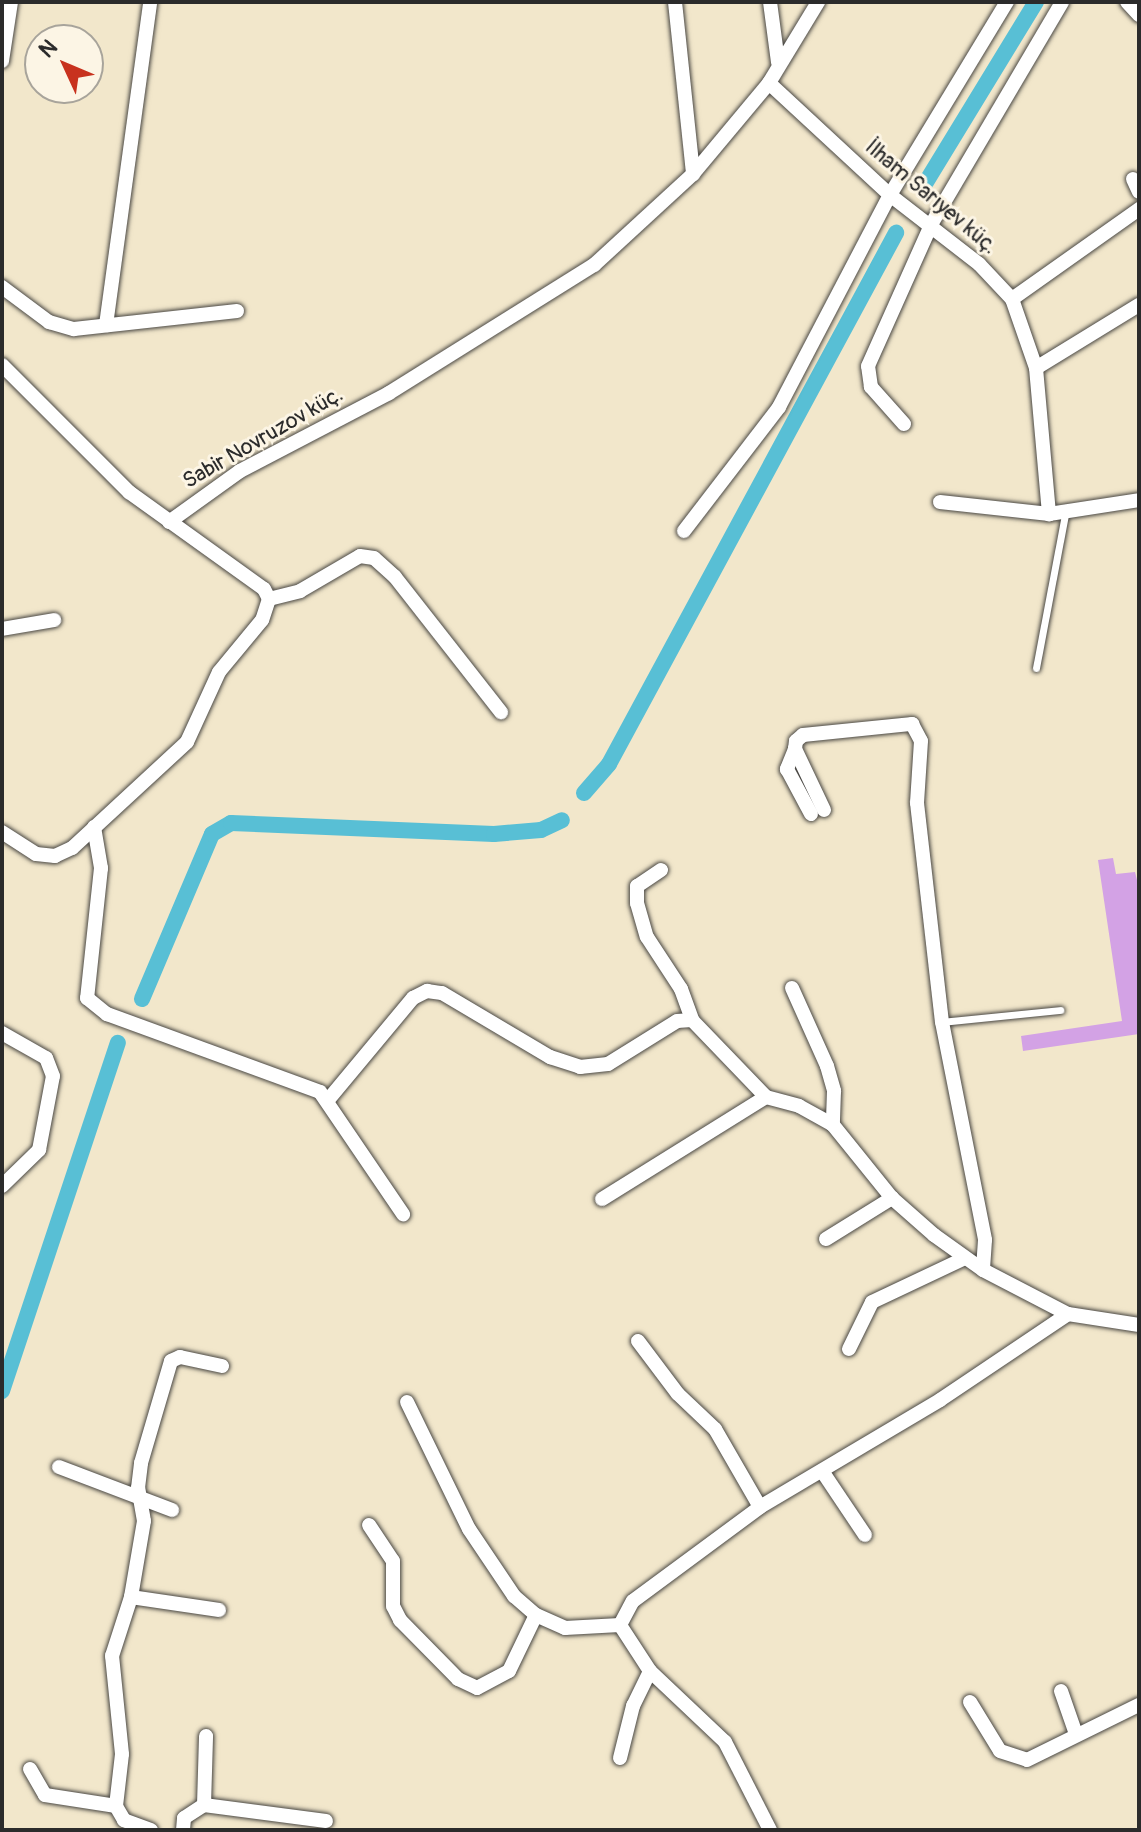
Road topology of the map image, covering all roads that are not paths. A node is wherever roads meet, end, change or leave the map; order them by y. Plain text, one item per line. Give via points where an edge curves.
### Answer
1 (11, 2) edge
2 (150, 2) edge
3 (675, 2) edge
4 (770, 2) edge
5 (818, 2) edge
6 (1007, 2) edge
7 (1062, 2) edge
8 (1127, 2) edge
9 (1139, 15) edge
10 (2, 61) edge
11 (778, 62) junction
12 (769, 83) junction
13 (693, 174) junction
14 (890, 195) junction
15 (1139, 209) edge
16 (932, 223) junction
17 (2, 287) edge
18 (1012, 299) junction
19 (1139, 305) edge
20 (237, 311) dead end
21 (106, 325) junction
22 (2, 365) edge
23 (1036, 368) junction
24 (904, 424) dead end
25 (1139, 500) edge
26 (940, 502) dead end
27 (1057, 514) junction
28 (169, 522) junction
29 (684, 531) dead end
30 (269, 599) junction
31 (54, 620) dead end
32 (2, 629) edge
33 (1036, 668) dead end
34 (501, 712) dead end
35 (817, 812) dead end
36 (94, 827) junction
37 (2, 832) edge
38 (661, 870) dead end
39 (792, 988) dead end
40 (1060, 1010) dead end
41 (692, 1020) junction
42 (942, 1022) junction
43 (2, 1033) edge
44 (766, 1097) junction
45 (328, 1100) junction
46 (833, 1125) junction
47 (2, 1186) edge
48 (892, 1198) junction
49 (602, 1199) dead end
50 (403, 1214) dead end
51 (826, 1239) dead end
52 (965, 1258) junction
53 (983, 1270) junction
54 (1068, 1314) junction
55 (1139, 1325) edge
56 (638, 1341) dead end
57 (849, 1349) dead end
58 (222, 1366) dead end
59 (407, 1402) dead end
60 (59, 1467) dead end
61 (822, 1471) junction
62 (139, 1497) junction
63 (760, 1507) junction
64 (172, 1510) dead end
65 (369, 1525) dead end
66 (865, 1535) dead end
67 (131, 1597) junction
68 (219, 1610) dead end
69 (536, 1615) junction
70 (620, 1625) junction
71 (650, 1671) junction
72 (1061, 1691) dead end
73 (970, 1702) dead end
74 (1139, 1705) edge
75 (1076, 1734) junction
76 (206, 1736) dead end
77 (620, 1758) dead end
78 (30, 1769) dead end
79 (204, 1805) junction
80 (116, 1806) junction
81 (326, 1821) dead end
82 (151, 1830) edge
83 (183, 1830) edge
84 (770, 1830) edge

1 - 10 street
2 - 21 street
3 - 13 street
4 - 11 street
5 - 11 street, Sabir Novruzov küç.
6 - 14 street
7 - 16 street
8 - 9 street
11 - 12 street, Sabir Novruzov küç.
12 - 13 street, Sabir Novruzov küç.
12 - 14 street, İlham Sarıyev küç.
13 - 28 street, Sabir Novruzov küç. via 594,265 389,393 240,471
14 - 16 street, İlham Sarıyev küç.
14 - 29 street via 779,407
15 - 18 street
16 - 18 street, İlham Sarıyev küç.
16 - 24 street via 868,366 871,387
17 - 21 street via 49,322 74,329
18 - 23 street, İlham Sarıyev küç.
19 - 23 street
20 - 21 street
22 - 28 street via 129,492
23 - 27 street, İlham Sarıyev küç.
25 - 27 street
26 - 27 street
27 - 33 lane
28 - 30 street via 264,589
30 - 34 street via 300,591 360,556 374,558 395,577
30 - 36 street via 262,620 219,672 187,742
31 - 32 street
35 - 42 street via 795,749 803,735 912,724 918,731 917,803
36 - 37 street via 55,856 36,854
36 - 45 street via 101,868 87,998 107,1014 303,1083
38 - 41 street via 637,886 637,903 647,937 681,989
39 - 46 street via 827,1066 834,1091
40 - 42 lane
41 - 44 street
41 - 45 street via 677,1021 608,1064 580,1067 550,1057 442,993 427,991 413,998
42 - 53 street via 985,1240
43 - 47 street via 46,1058 53,1076 39,1150
44 - 46 street via 799,1106
44 - 49 street
45 - 50 street
46 - 48 street
48 - 51 street
48 - 52 street
52 - 53 street
52 - 57 street via 872,1302
53 - 54 street
54 - 55 street
54 - 61 street
56 - 63 street via 678,1394 715,1429
58 - 62 street via 180,1357 171,1361 141,1463
59 - 69 street via 469,1529 514,1596
60 - 62 street
61 - 63 street
61 - 66 street
62 - 64 street
62 - 67 street via 144,1521
63 - 70 street via 633,1601
65 - 69 street via 393,1561 393,1606 400,1620 458,1679 477,1688 509,1671
67 - 68 street
67 - 80 street via 112,1656 122,1754
69 - 70 street via 565,1628
70 - 71 street
71 - 77 street via 633,1706
71 - 84 street via 725,1742
72 - 75 street
73 - 75 street via 1000,1751 1011,1758 1027,1760
74 - 75 street
76 - 79 street
78 - 80 street via 45,1795
79 - 81 street
79 - 83 street via 184,1818
80 - 82 street via 124,1820

